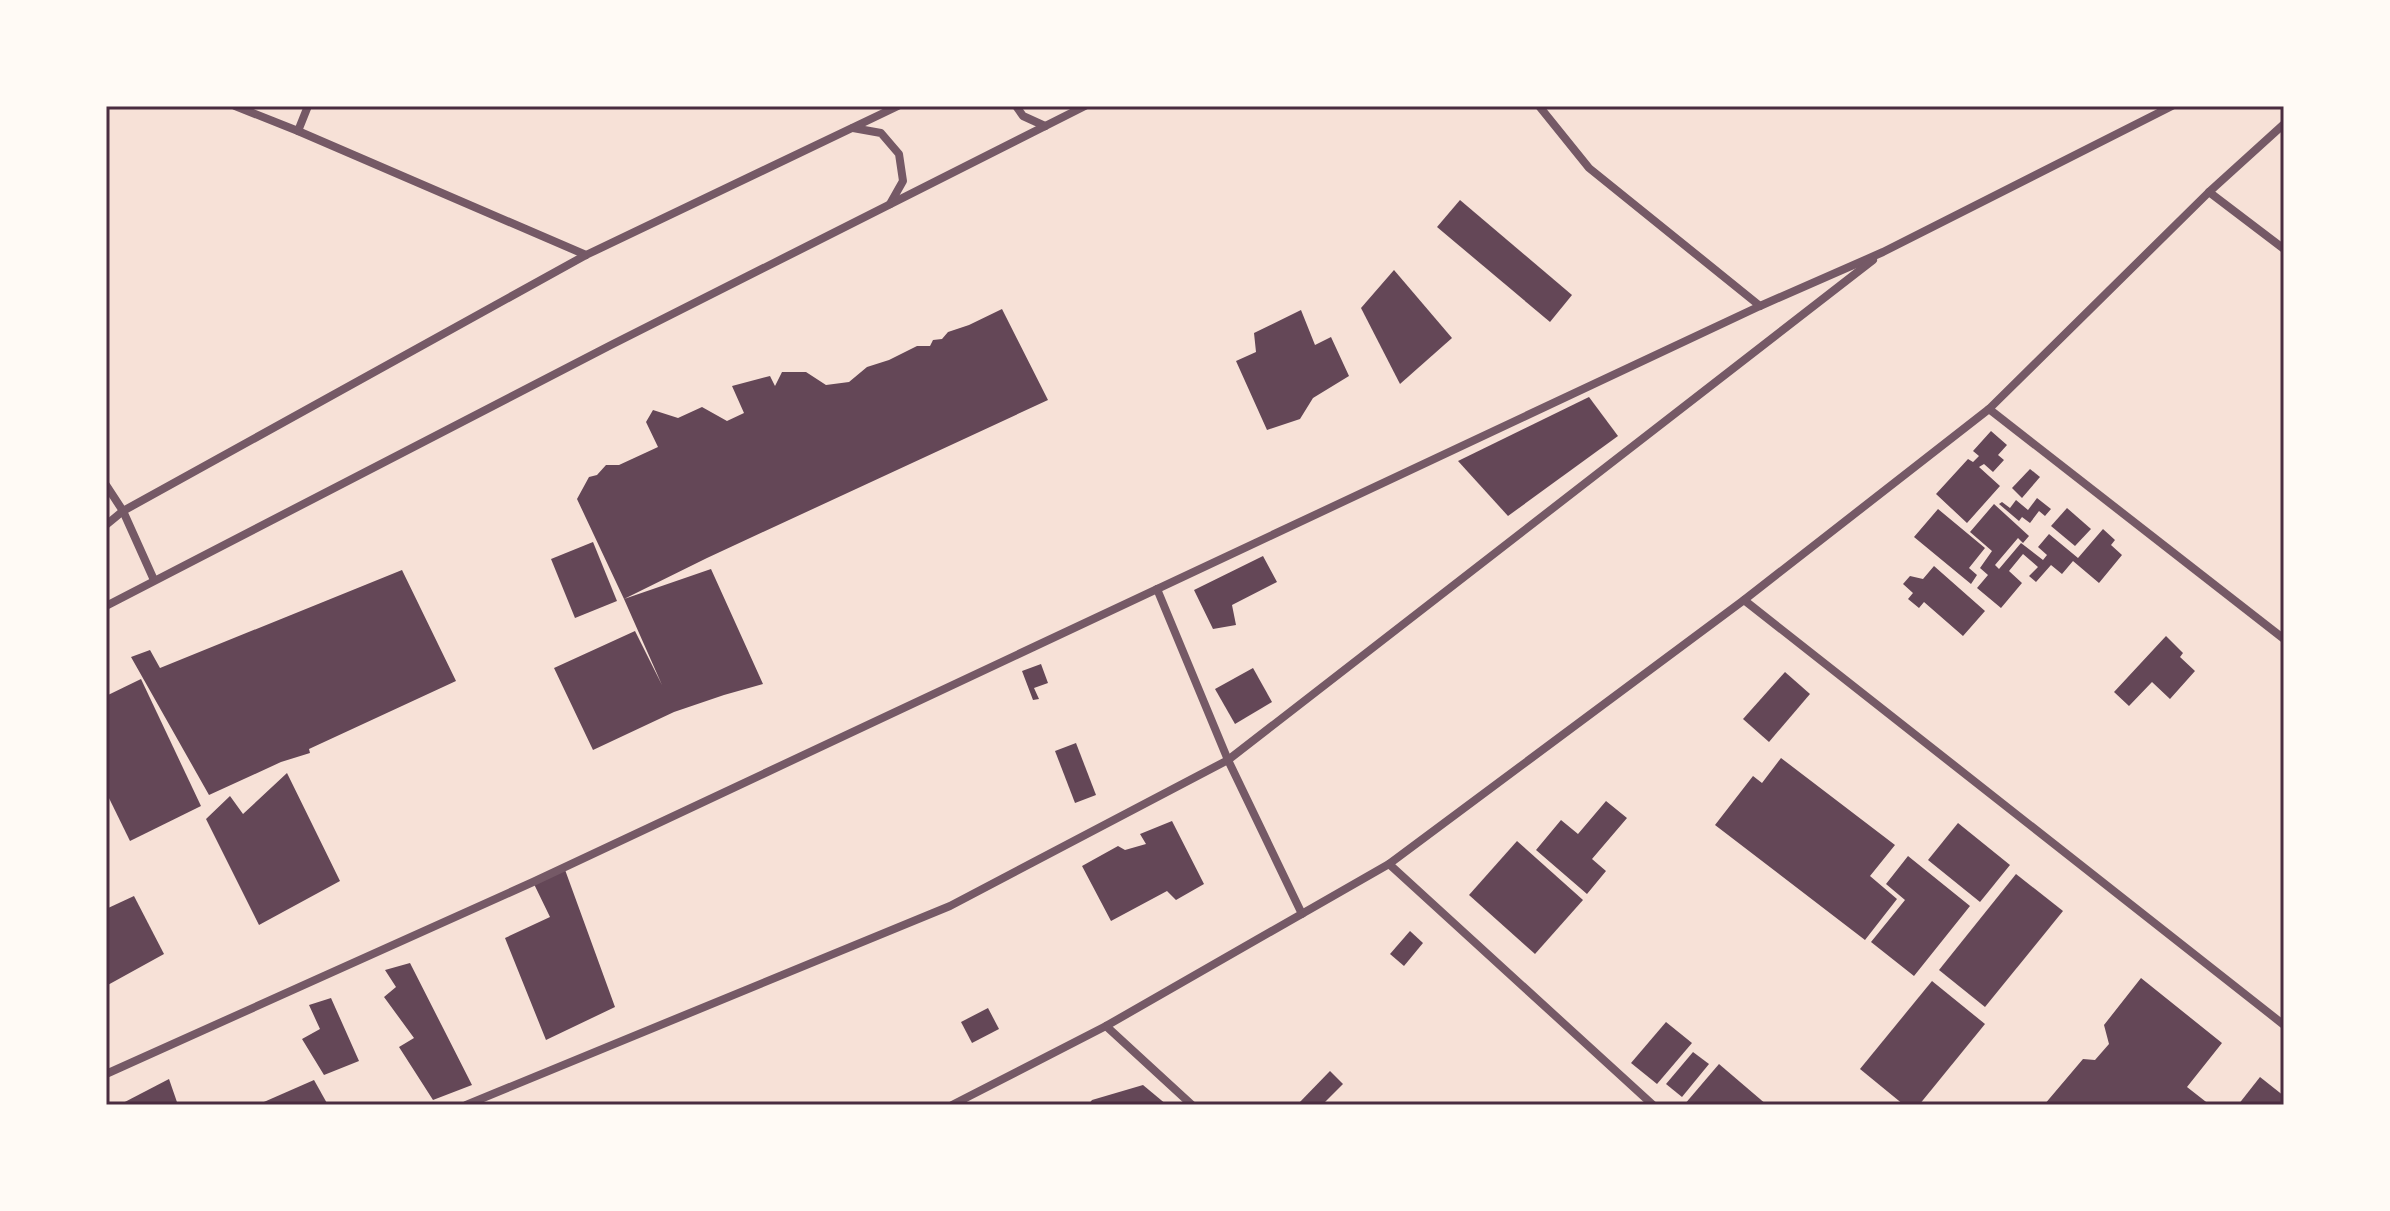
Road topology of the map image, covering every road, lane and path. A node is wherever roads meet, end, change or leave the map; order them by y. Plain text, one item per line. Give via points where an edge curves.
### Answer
1 (235, 106) edge
2 (308, 106) edge
3 (898, 106) edge
4 (1016, 106) edge
5 (1085, 106) edge
6 (1539, 106) edge
7 (2172, 106) edge
8 (2284, 124) edge
9 (1045, 126) junction
10 (853, 128) junction
11 (298, 131) junction
12 (2209, 192) junction
13 (890, 205) junction
14 (2284, 249) edge
15 (1883, 252) junction
16 (586, 255) junction
17 (1760, 306) junction
18 (1989, 409) junction
19 (106, 485) edge
20 (123, 511) junction
21 (106, 525) edge
22 (154, 580) junction
23 (1157, 589) junction
24 (1744, 600) junction
25 (106, 606) edge
26 (2284, 639) edge
27 (1228, 760) junction
28 (1389, 864) junction
29 (1302, 914) junction
30 (2284, 1025) edge
31 (1106, 1026) junction
32 (106, 1074) edge
33 (466, 1105) edge
34 (952, 1105) edge
35 (1192, 1105) edge
36 (1653, 1105) edge

1 - 11 street
2 - 11 street
3 - 10 street
4 - 9 street via 1023,116
5 - 9 street
6 - 17 street via 1589,168
7 - 15 street
8 - 12 street
9 - 13 street
10 - 13 street via 881,133 899,154 903,181
10 - 16 street
11 - 16 street
12 - 14 street
12 - 18 street
13 - 22 street
15 - 17 street
15 - 27 street
16 - 20 street
17 - 23 street
18 - 24 street
18 - 26 street
19 - 20 street
20 - 21 street
20 - 22 street
22 - 25 street
23 - 27 street
23 - 32 street via 533,882
24 - 28 street
24 - 30 street
27 - 29 street
27 - 33 street via 950,906
28 - 29 street
28 - 36 street
29 - 31 street
31 - 34 street
31 - 35 street

